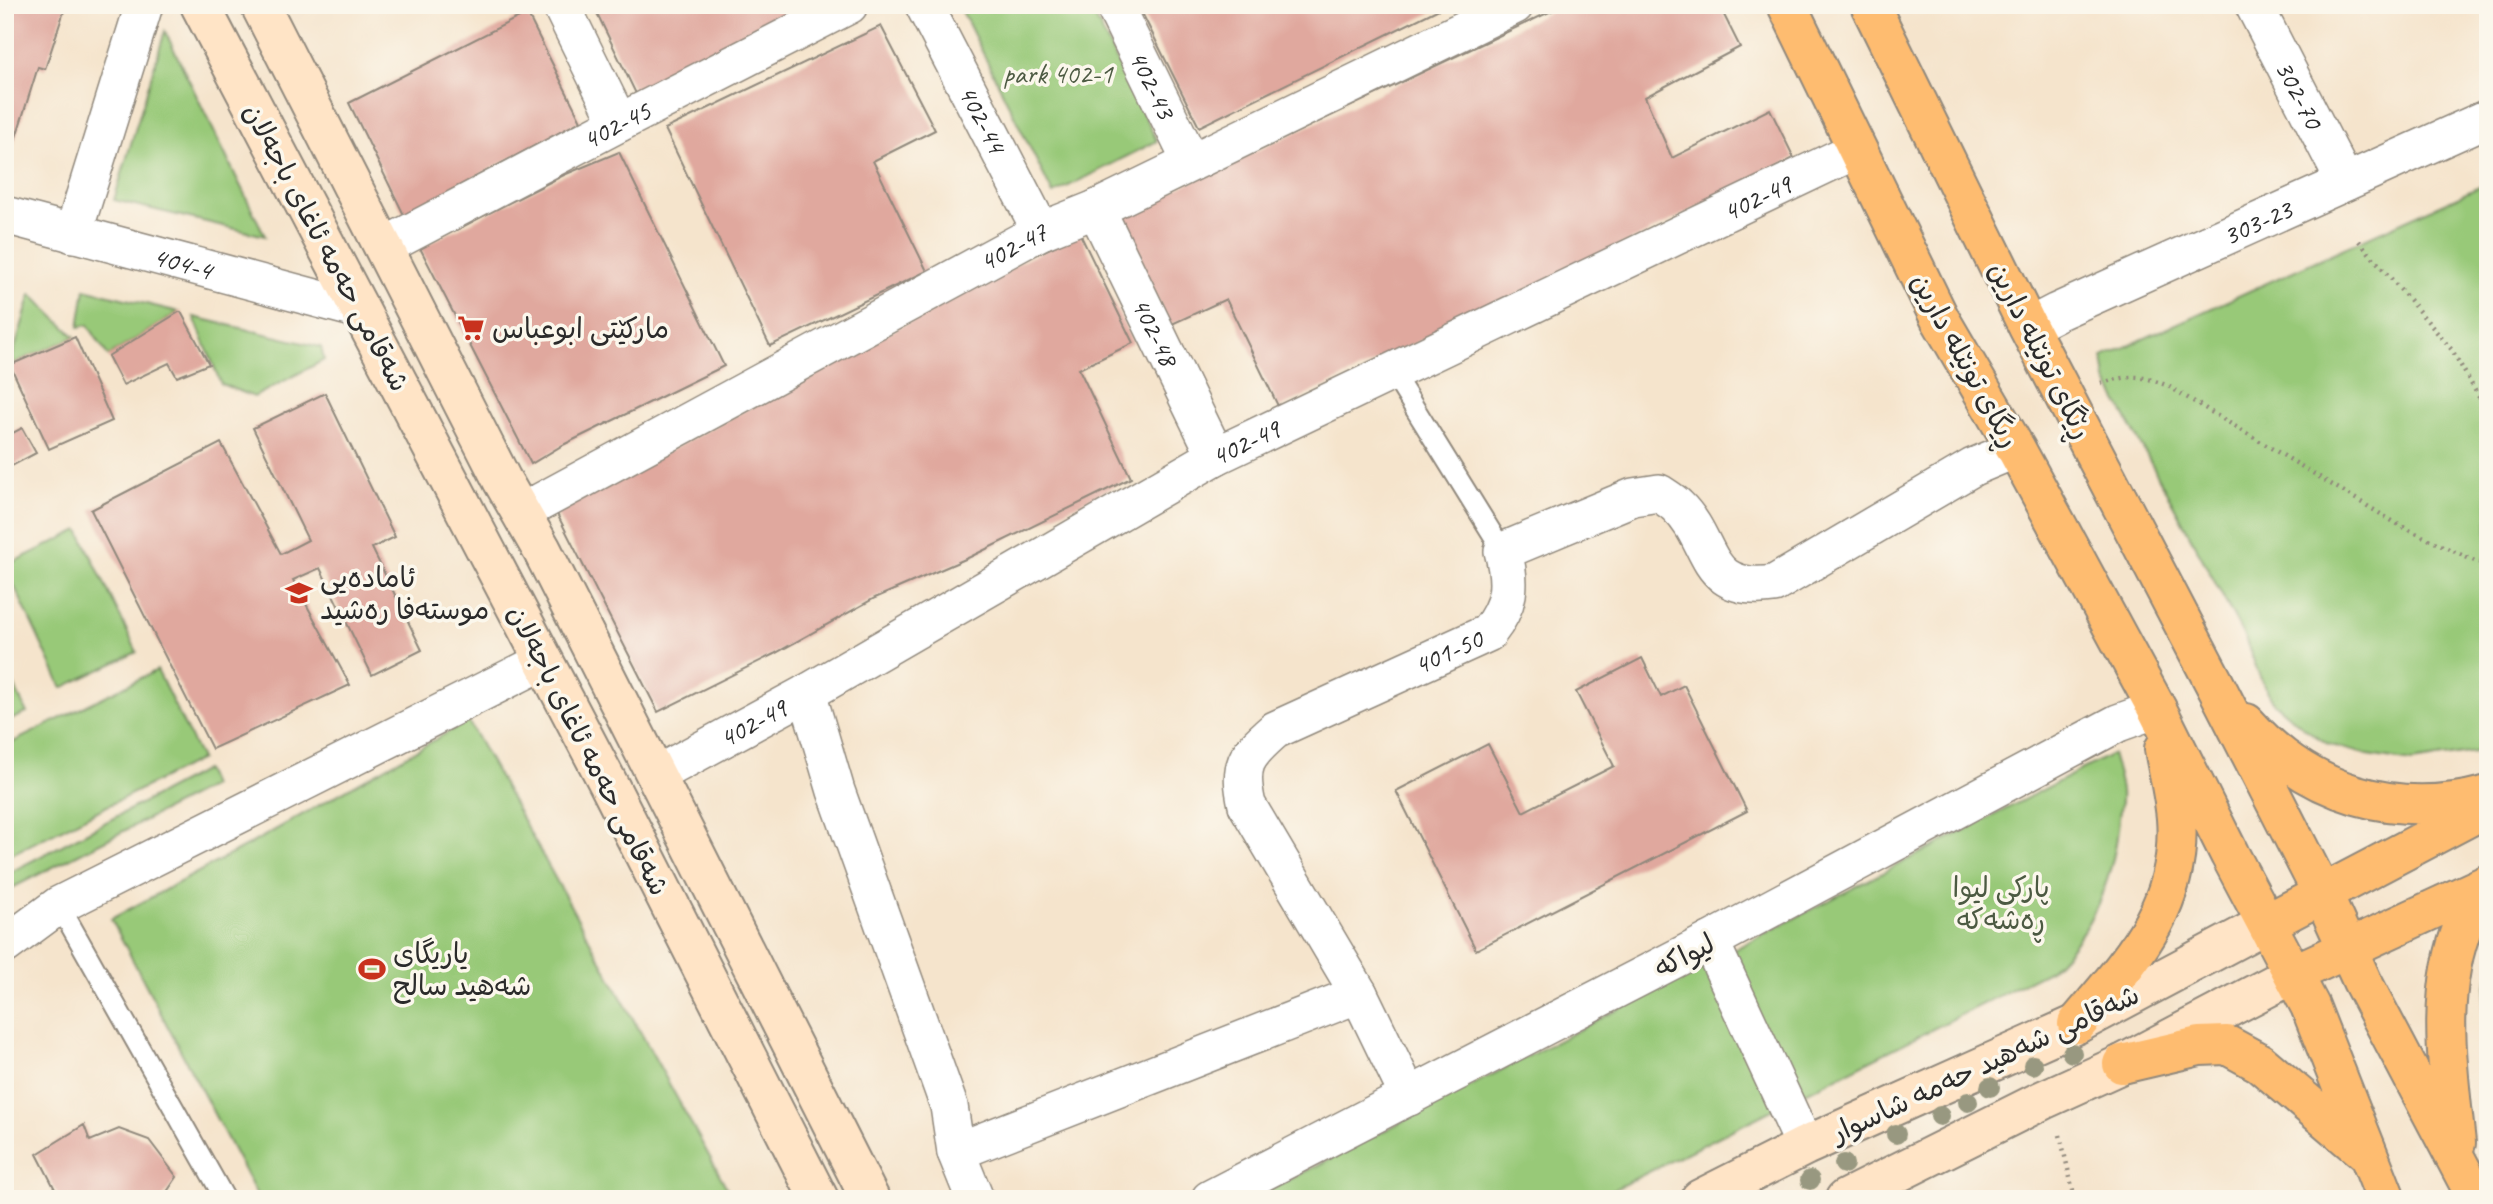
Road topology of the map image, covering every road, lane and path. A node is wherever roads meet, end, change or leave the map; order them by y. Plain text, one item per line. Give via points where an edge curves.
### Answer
1 (144, 5) edge
2 (200, 5) edge
3 (260, 5) edge
4 (561, 5) edge
5 (849, 5) edge
6 (924, 5) edge
7 (1114, 5) edge
8 (1515, 5) edge
9 (1787, 5) edge
10 (1870, 5) edge
11 (2254, 5) edge
12 (2488, 118) edge
13 (619, 123) junction
14 (1856, 150) junction
15 (1191, 162) junction
16 (2345, 182) junction
17 (1096, 209) junction
18 (5, 215) edge
19 (1041, 231) junction
20 (73, 233) junction
21 (2359, 241) dead end
22 (385, 246) junction
23 (359, 310) junction
24 (2028, 327) junction
25 (1391, 370) junction
26 (2095, 384) dead end
27 (2488, 413) edge
28 (2016, 449) junction
29 (1216, 456) junction
30 (522, 512) junction
31 (1503, 551) junction
32 (2488, 565) edge
33 (544, 661) junction
34 (2219, 692) junction
35 (807, 693) junction
36 (2157, 709) junction
37 (656, 775) junction
38 (2488, 795) edge
39 (2488, 807) edge
40 (2485, 886) edge
41 (2323, 895) junction
42 (59, 905) junction
43 (2267, 923) junction
44 (737, 934) junction
45 (1710, 941) junction
46 (5, 945) edge
47 (2348, 950) junction
48 (696, 958) junction
49 (2293, 974) junction
50 (1359, 994) junction
51 (2077, 1024) junction
52 (2122, 1064) junction
53 (1409, 1097) junction
54 (2043, 1100) junction
55 (1805, 1146) junction
56 (956, 1152) junction
57 (2372, 1158) junction
58 (2458, 1163) junction
59 (225, 1199) edge
60 (819, 1199) edge
61 (870, 1199) edge
62 (975, 1199) edge
63 (1210, 1199) edge
64 (1700, 1199) edge
65 (1846, 1199) edge
66 (2075, 1199) edge
67 (2386, 1199) edge
68 (2477, 1199) edge

1 - 20 street
2 - 23 main road, شەقامی حەمە ئاغای باجەلان
3 - 22 main road, شەقامی حەمە ئاغای باجەلان
4 - 13 street
5 - 13 street, 402-45
6 - 19 street, 402-44
7 - 15 street, 402-43
8 - 15 street, 402-47
9 - 14 main road, ڕیگای تونێلە دارین
10 - 24 main road, ڕێگای تونێلە دارین
11 - 16 street, 302-70
12 - 16 street, 303-23
13 - 22 street, 402-45
14 - 25 street, 402-49
14 - 28 main road, ڕیگای تونێلە دارین via 1940,319
15 - 17 street, 402-47
16 - 24 street, 303-23
17 - 19 street, 402-47
17 - 29 street, 402-48
18 - 20 street, 404-4
19 - 30 street, 402-47
20 - 23 street, 404-4
21 - 27 path via 2452,350
22 - 30 main road, شەقامی حەمە ئاغای باجەلان via 502,481
23 - 33 main road, شەقامی حەمە ئاغای باجەلان
24 - 34 main road, ڕێگای تونێلە دارین
25 - 29 street, 402-49
25 - 31 lane
26 - 32 path via 2129,375 2168,386 2399,525
28 - 31 street via 1973,467 1774,584 1753,587 1735,583 1716,569 1677,505 1659,493 1633,497
28 - 36 main road, ڕیگای تونێلە دارین
29 - 35 street, 402-49
30 - 37 main road, شەقامی حەمە ئاغای باجەلان
31 - 50 street, 401-50 via 1508,588 1505,604 1488,633 1275,730 1251,751 1241,781 1247,805
33 - 42 street
33 - 48 main road, شەقامی حەمە ئاغای باجەلان
34 - 38 main road via 2279,756 2323,783 2394,803 2431,805
34 - 41 main road
35 - 37 street, 402-49
35 - 56 street via 836,791 949,1106
36 - 43 main road, ڕیگای تونێلە دارین
36 - 45 street, لیواکە via 2118,723
36 - 51 main road via 2176,818 2175,859 2163,906 2149,933
37 - 44 main road, شەقامی حەمە ئاغای باجەلان
39 - 41 main road
40 - 47 main road
40 - 58 main road via 2465,921 2446,1002 2446,1058
41 - 43 main road
41 - 47 main road
42 - 46 street
42 - 59 lane
43 - 49 main road, ڕیگای تونێلە دارین
43 - 51 main road, شەقامی شەهید حەمە شاسوار
44 - 48 main road
44 - 61 main road, شەقامی حەمە ئاغای باجەلان
45 - 53 street, لیواکە
45 - 55 street
47 - 49 main road
47 - 58 main road
48 - 60 main road, شەقامی حەمە ئاغای باجەلان
49 - 52 main road, شەقامی شەهید حەمە شاسوار
49 - 57 main road, ڕیگای تونێلە دارین
50 - 53 street, 401-50
50 - 56 street
51 - 55 main road, شەقامی شەهید حەمە شاسوار
52 - 54 main road, شەقامی شەهید حەمە شاسوار
52 - 57 main road via 2199,1046 2227,1045 2260,1063
53 - 63 street, لیواکە
54 - 65 main road, شەقامی شەهید حەمە شاسوار
54 - 66 path via 2058,1127
55 - 64 main road, شەقامی شەهید حەمە شاسوار
56 - 62 street
57 - 67 main road, ڕیگای تونێلە دارین
58 - 68 main road

